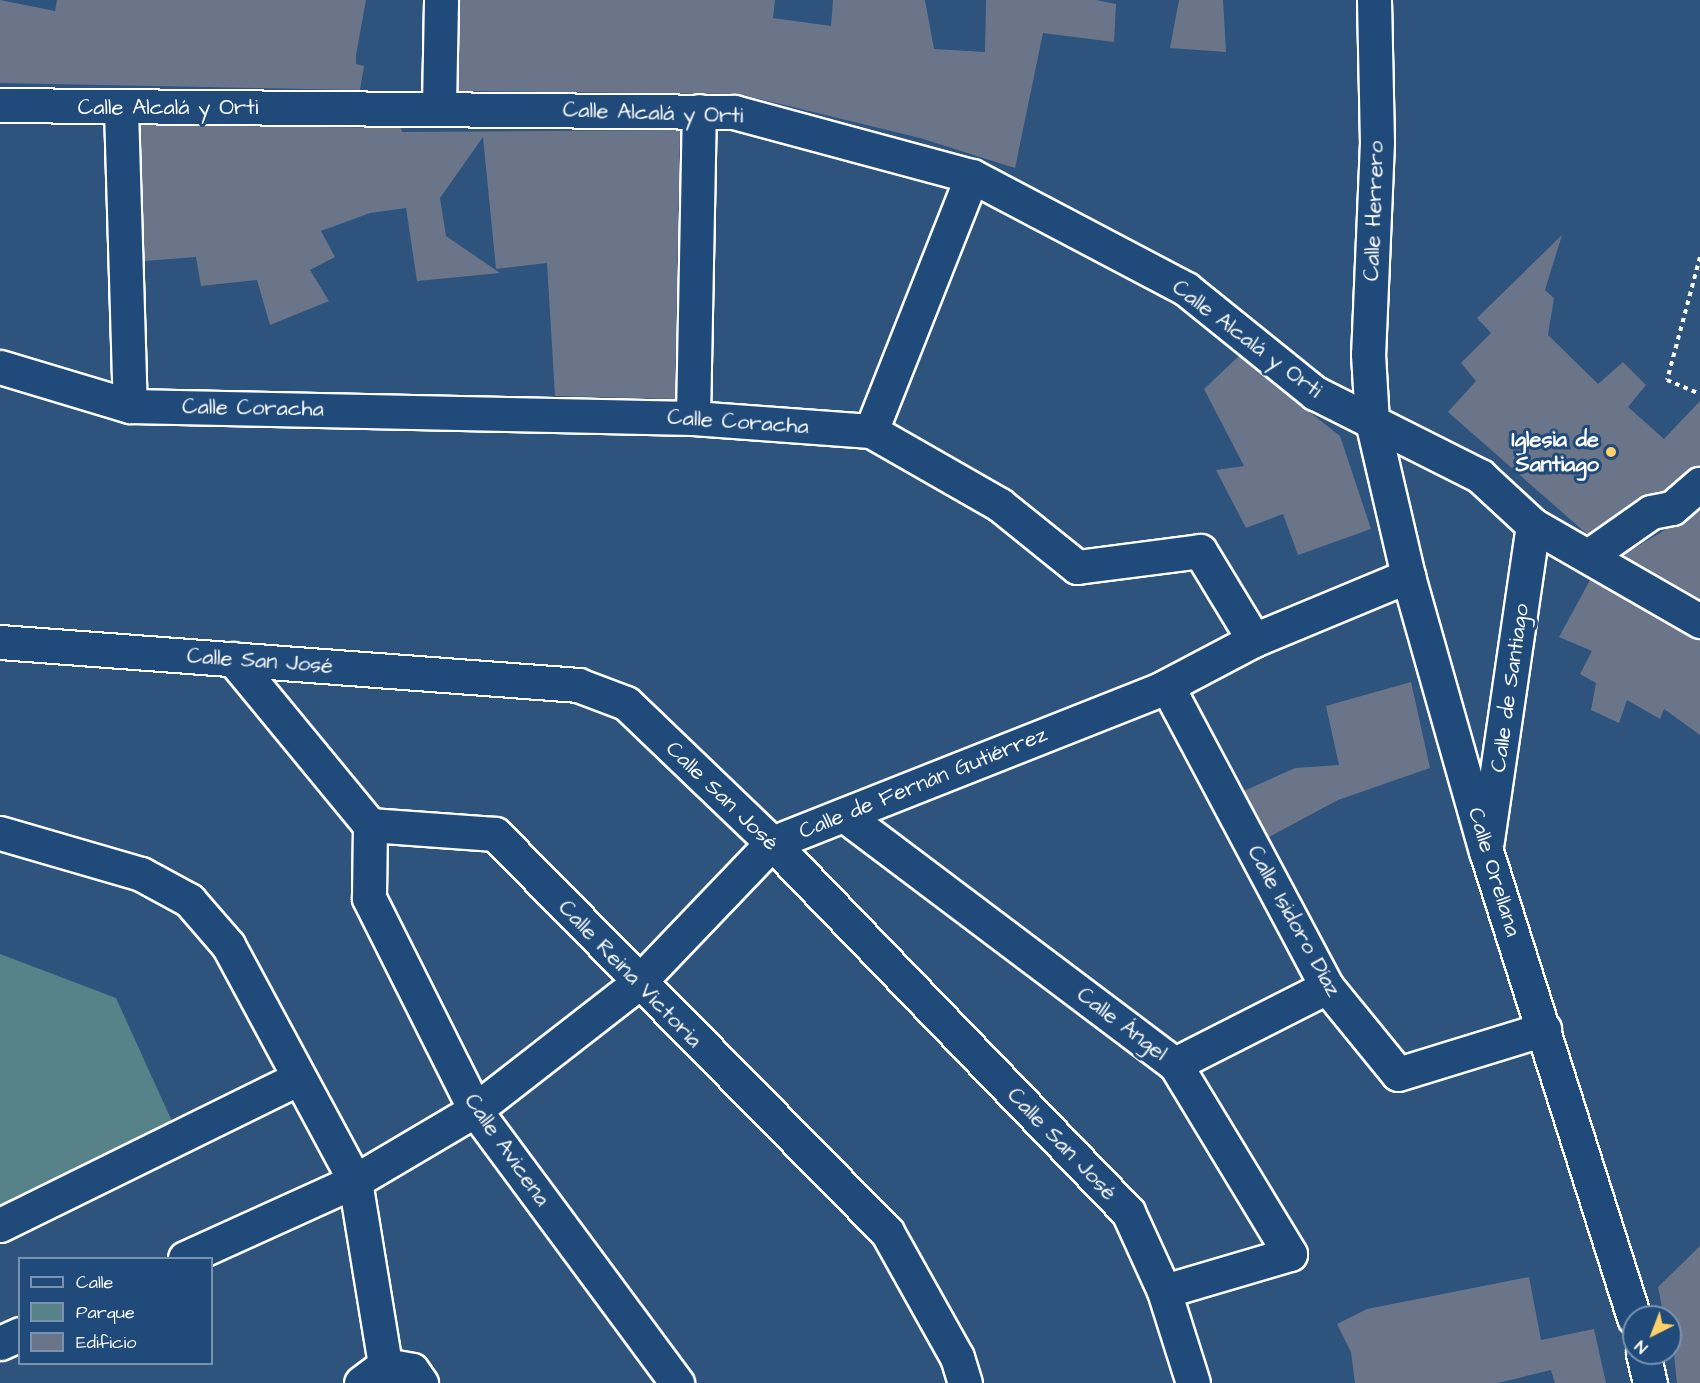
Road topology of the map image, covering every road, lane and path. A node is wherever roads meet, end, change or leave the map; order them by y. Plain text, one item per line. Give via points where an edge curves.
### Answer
1 (441, 0) edge
2 (1374, 0) edge
3 (0, 105) edge
4 (439, 106) junction
5 (122, 109) junction
6 (699, 111) junction
7 (972, 176) junction
8 (1700, 257) edge
9 (0, 367) edge
10 (1700, 393) edge
11 (130, 406) junction
12 (693, 418) junction
13 (1372, 421) junction
14 (871, 431) junction
15 (1700, 484) edge
16 (1533, 525) junction
17 (1591, 554) junction
18 (1408, 576) junction
19 (1700, 621) edge
20 (1254, 640) junction
21 (0, 642) edge
22 (232, 659) junction
23 (1167, 686) junction
24 (844, 814) junction
25 (370, 825) junction
26 (0, 833) edge
27 (772, 843) junction
28 (1486, 851) junction
29 (638, 983) junction
30 (1327, 987) junction
31 (1544, 1029) junction
32 (1175, 1064) junction
33 (297, 1079) junction
34 (475, 1110) junction
35 (355, 1181) junction
36 (0, 1225) edge
37 (187, 1257) edge
38 (1164, 1291) junction
39 (1630, 1305) edge
40 (18, 1335) edge
41 (0, 1343) edge
42 (1645, 1365) edge
43 (373, 1374) edge
44 (421, 1383) edge
45 (677, 1383) edge
46 (965, 1383) edge
47 (1193, 1383) edge
48 (1650, 1383) edge

1 - 4 street
2 - 13 street, Calle Herrero via 1377,142 1368,354
3 - 5 street, Calle Alcalá y Orti
4 - 5 street, Calle Alcalá y Orti
4 - 6 street, Calle Alcalá y Orti
5 - 11 street
6 - 7 street, Calle Alcalá y Orti via 734,112
6 - 12 street
7 - 13 street, Calle Alcalá y Orti via 1186,289 1315,393
7 - 14 street
8 - 10 path via 1667,380
9 - 11 street, Calle Coracha
11 - 12 street, Calle Coracha
12 - 14 street, Calle Coracha
13 - 16 street, Calle Alcalá y Orti via 1480,476
13 - 18 street, Calle Orellana
14 - 20 street, Calle Coracha via 1000,505 1077,567 1200,551
15 - 17 street via 1672,508 1651,512
16 - 17 street, Calle Alcalá y Orti
16 - 28 street, Calle de Santiago
17 - 19 street, Calle Alcalá y Orti
18 - 20 street, Calle de Fernán Gutiérrez
18 - 28 street, Calle Orellana
20 - 23 street, Calle de Fernán Gutiérrez
21 - 22 street, Calle San José
22 - 25 street
22 - 27 street, Calle San José via 578,685 626,703
23 - 24 street, Calle de Fernán Gutiérrez
23 - 30 street, Calle Isidoro Díaz
24 - 27 street, Calle de Fernán Gutiérrez
24 - 32 street, Calle Ángel
25 - 29 street, Calle Reina Victoria via 495,834
25 - 34 street, Calle Avicena via 369,898
26 - 33 street via 141,874 189,900 228,945
27 - 29 street, Calle de Fernán Gutiérrez
27 - 38 street, Calle San José via 1128,1212
28 - 31 street, Calle Orellana
29 - 34 street, Calle de Fernán Gutiérrez
29 - 46 street, Calle Reina Victoria via 887,1232 957,1357
30 - 31 street, Calle Isidoro Díaz via 1398,1074
30 - 32 street
31 - 39 street, Calle Orellana
32 - 38 street, Calle Ángel via 1290,1254
33 - 35 street
33 - 36 street
34 - 35 street, Calle de Fernán Gutiérrez
34 - 45 street, Calle Avicena
35 - 37 street, Calle de Fernán Gutiérrez
35 - 43 street
38 - 47 street, Calle San José
40 - 41 street
42 - 48 street
43 - 44 street via 412,1370

